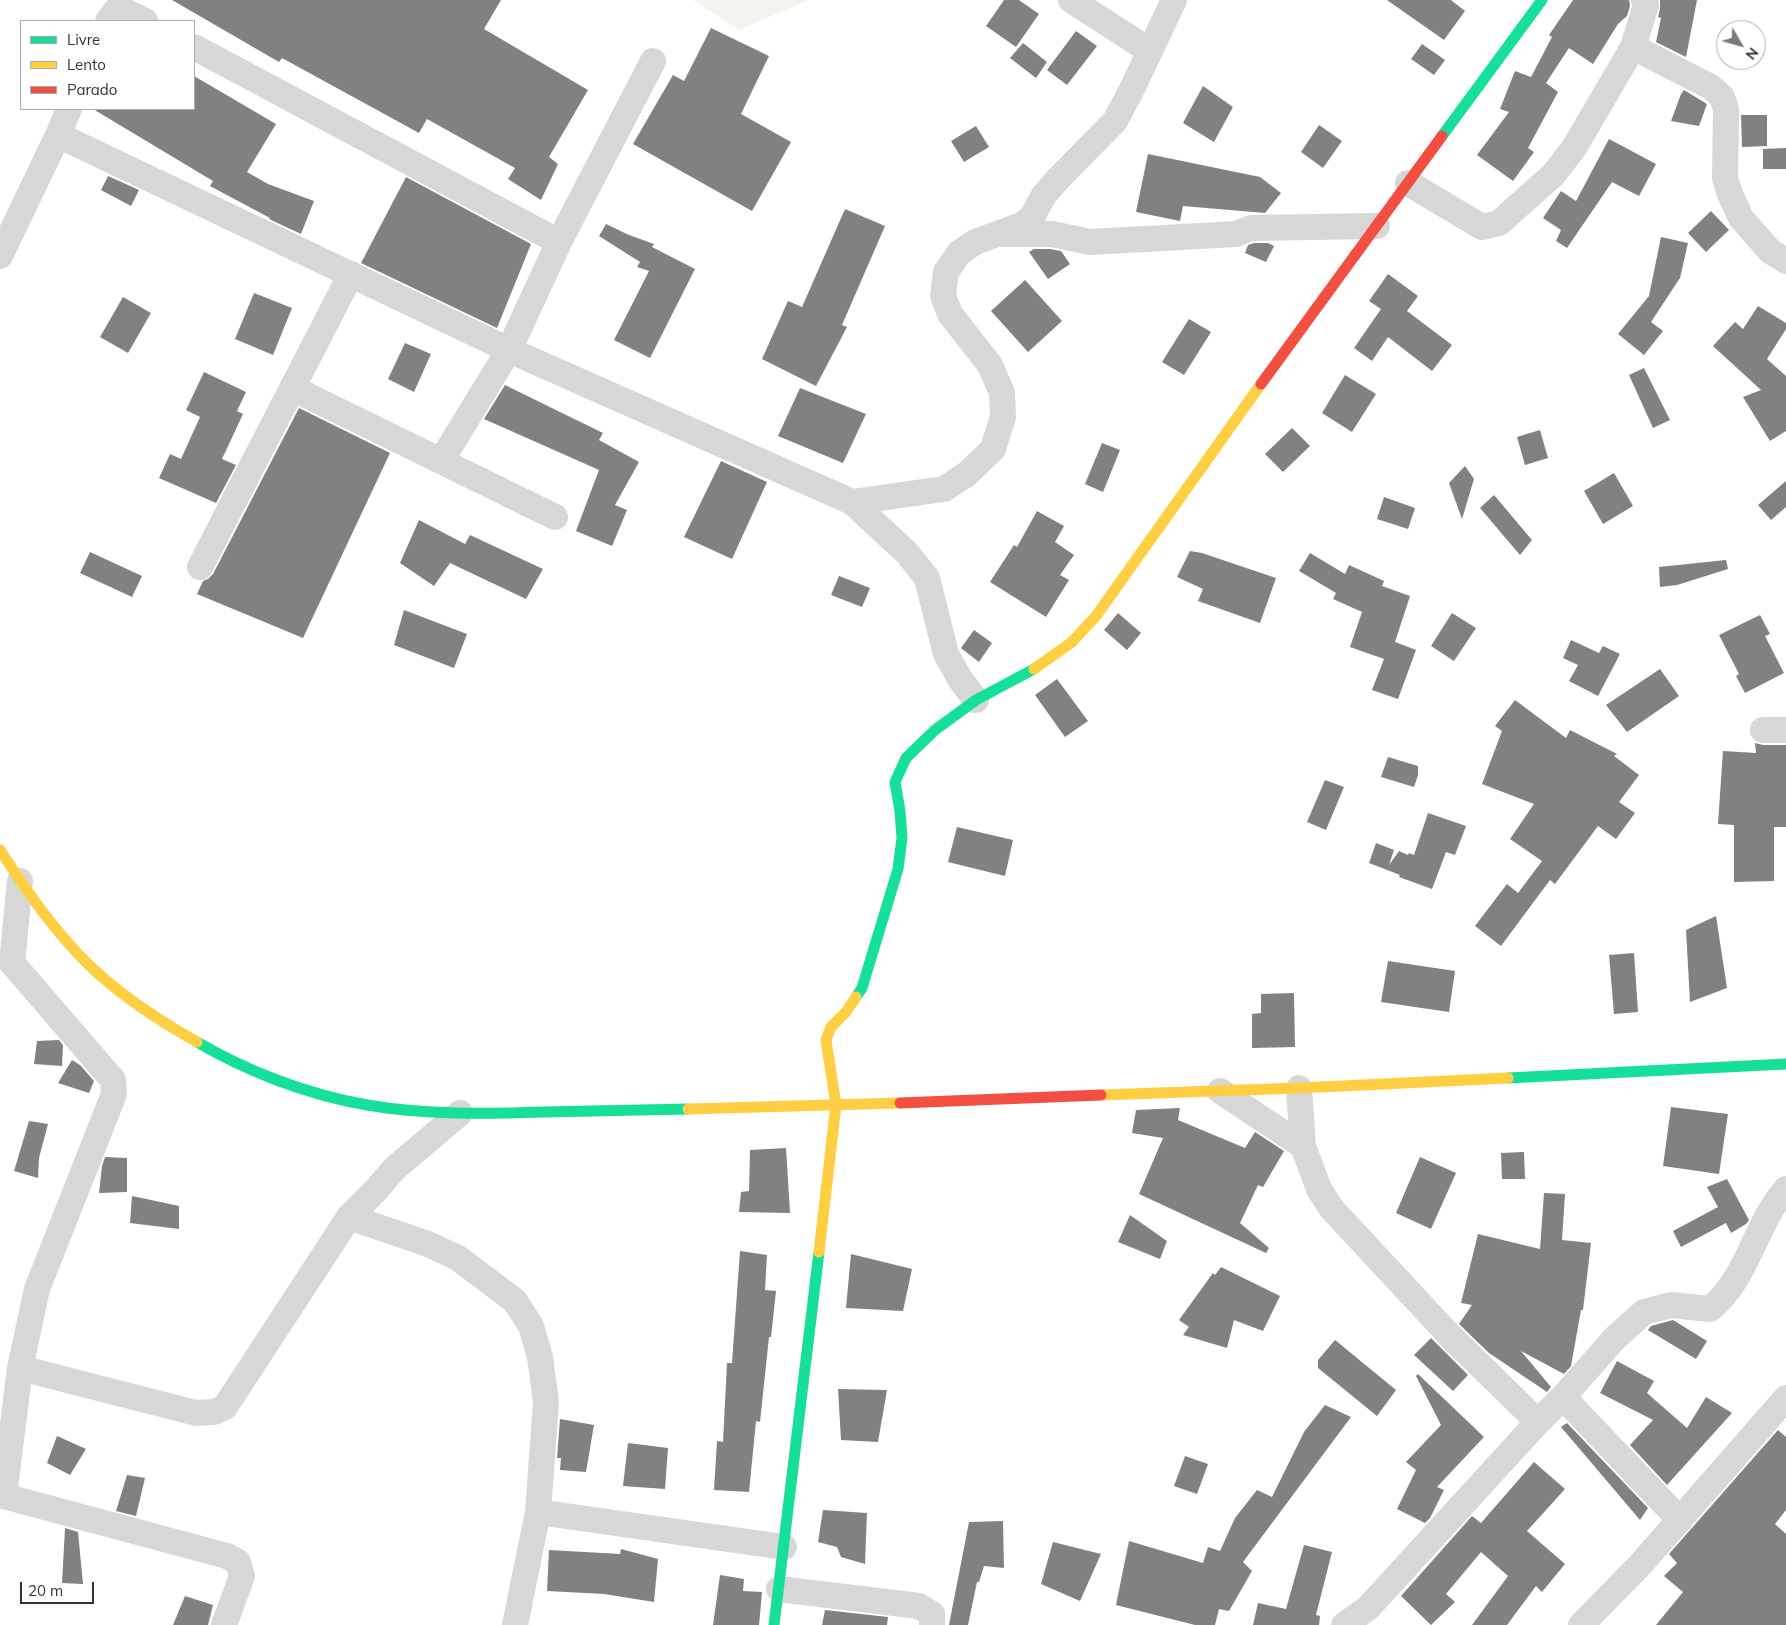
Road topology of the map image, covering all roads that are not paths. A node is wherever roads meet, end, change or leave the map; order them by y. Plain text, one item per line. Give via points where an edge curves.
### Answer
1 (1071, 0) edge
2 (1174, 0) edge
3 (1542, 0) edge
4 (1644, 0) edge
5 (109, 20) edge
6 (144, 20) edge
7 (1633, 47) junction
8 (195, 48) edge
9 (1150, 52) junction
10 (654, 61) dead end
11 (69, 110) edge
12 (58, 135) junction
13 (1408, 183) junction
14 (1377, 226) junction
15 (996, 234) junction
16 (559, 242) junction
17 (0, 256) edge
18 (1786, 262) edge
19 (350, 274) junction
20 (509, 350) junction
21 (292, 388) junction
22 (441, 461) junction
23 (852, 502) junction
24 (555, 517) dead end
25 (200, 566) dead end
26 (976, 700) junction
27 (0, 850) edge
28 (20, 881) junction
29 (6, 965) edge
30 (1786, 1064) edge
31 (1299, 1088) junction
32 (1220, 1091) junction
33 (836, 1106) junction
34 (460, 1113) junction
35 (1303, 1146) junction
36 (1786, 1190) edge
37 (349, 1217) junction
38 (20, 1368) junction
39 (1564, 1397) junction
40 (1786, 1398) edge
41 (1538, 1422) junction
42 (2, 1496) edge
43 (538, 1512) junction
44 (1680, 1520) junction
45 (784, 1547) junction
46 (779, 1589) junction
47 (224, 1625) edge
48 (515, 1625) edge
49 (774, 1625) edge
50 (932, 1625) edge
51 (1344, 1625) edge
52 (1581, 1625) edge

1 - 9 street
2 - 9 street
3 - 13 street
4 - 7 street via 1646,5
5 - 6 street via 118,8
7 - 13 street via 1574,148 1553,176 1499,223 1482,227
7 - 18 street via 1711,87 1722,97 1726,109 1725,178 1730,194 1741,218 1770,251
8 - 16 street
9 - 15 street via 1114,121 1044,195 1032,216 1022,225
10 - 16 street
11 - 12 street
12 - 17 street
12 - 19 street
13 - 14 street
14 - 15 street via 1251,228 1236,234 1090,242 1052,234
14 - 26 street via 1218,442 1096,616 1072,642 1044,664
15 - 23 street via 959,253 946,272 943,296 950,314 990,365 1002,393 1003,417 993,449 967,474 944,489
16 - 20 street
19 - 20 street
19 - 21 street
20 - 22 street
20 - 23 street
21 - 22 street
21 - 25 street
22 - 24 street
23 - 26 street via 907,553 927,578 946,654
26 - 33 street via 935,730 906,758 895,782 902,838 898,870 862,988 831,1027 826,1040
27 - 28 street
28 - 29 street
28 - 34 street via 89,964 130,999 224,1057 330,1097 385,1108
29 - 38 street via 113,1080 114,1094 37,1289
30 - 31 street
31 - 32 street
31 - 35 street
32 - 33 street
32 - 35 street
33 - 34 street
33 - 45 street
34 - 37 street via 394,1169
35 - 41 street via 1319,1189 1331,1208 1450,1336
36 - 39 street via 1774,1203 1721,1300 1710,1309 1671,1305 1644,1312 1616,1338
37 - 38 street via 225,1407 214,1412 196,1413
37 - 43 street via 428,1244 458,1258 516,1301 531,1326 540,1357 546,1402
38 - 42 street
39 - 41 street
39 - 44 street
40 - 44 street
41 - 51 street via 1368,1608
42 - 47 street via 227,1556 238,1562 242,1576
43 - 45 street
43 - 48 street
44 - 52 street
45 - 46 street
46 - 49 street
46 - 50 street via 919,1606 932,1614

